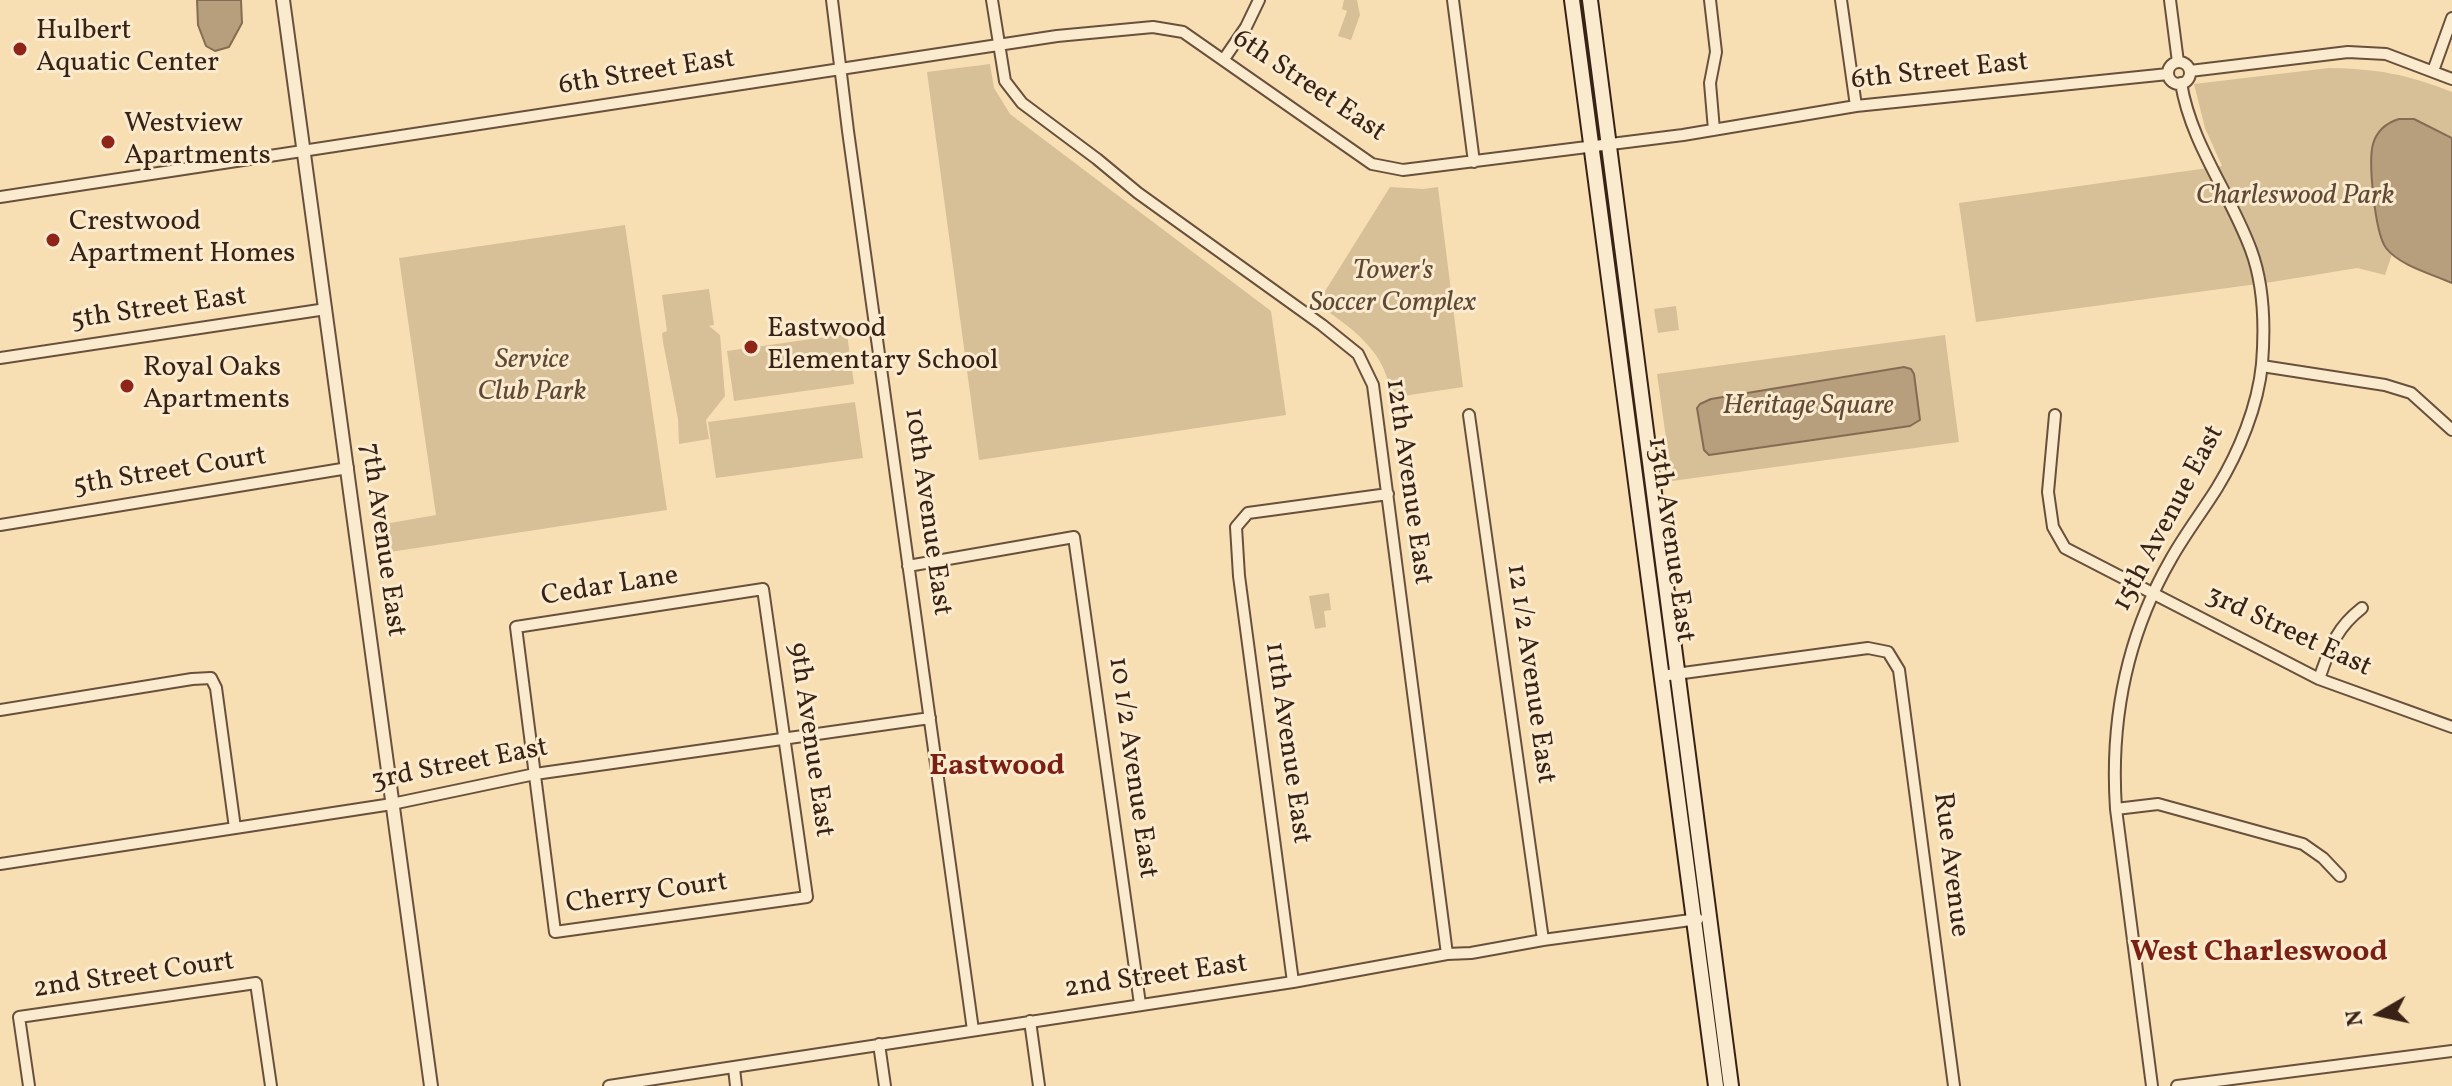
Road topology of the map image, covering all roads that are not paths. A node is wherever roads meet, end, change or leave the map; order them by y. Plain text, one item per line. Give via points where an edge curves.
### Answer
1 (283, 0) edge
2 (832, 0) edge
3 (992, 0) edge
4 (1259, 0) edge
5 (1453, 0) edge
6 (1572, 0) edge
7 (1590, 0) edge
8 (1710, 0) edge
9 (1841, 0) edge
10 (2170, 0) edge
11 (2452, 18) edge
12 (999, 45) junction
13 (1224, 59) junction
14 (2178, 62) junction
15 (841, 69) junction
16 (2190, 71) junction
17 (2433, 71) junction
18 (2168, 74) junction
19 (2452, 79) edge
20 (2181, 83) junction
21 (1856, 106) junction
22 (1714, 130) junction
23 (1609, 144) junction
24 (1592, 147) junction
25 (304, 150) junction
26 (1474, 162) junction
27 (0, 197) edge
28 (326, 309) junction
29 (0, 358) edge
30 (2262, 366) junction
31 (1469, 415) dead end
32 (2055, 415) dead end
33 (2452, 430) edge
34 (348, 468) junction
35 (1388, 494) junction
36 (0, 525) edge
37 (908, 566) junction
38 (763, 589) joint
39 (2152, 594) junction
40 (2362, 608) dead end
41 (1677, 674) junction
42 (1661, 676) junction
43 (2319, 679) junction
44 (0, 710) edge
45 (930, 718) junction
46 (2452, 727) edge
47 (784, 739) junction
48 (535, 774) junction
49 (392, 804) junction
50 (2116, 809) junction
51 (235, 828) junction
52 (0, 864) edge
53 (2340, 876) dead end
54 (807, 897) joint
55 (1701, 919) junction
56 (1543, 940) junction
57 (1447, 954) junction
58 (1293, 982) junction
59 (1140, 1004) junction
60 (1030, 1021) junction
61 (973, 1030) junction
62 (879, 1044) junction
63 (2452, 1051) edge
64 (734, 1068) junction
65 (29, 1086) edge
66 (271, 1086) edge
67 (431, 1086) edge
68 (609, 1086) edge
69 (736, 1086) edge
70 (885, 1086) edge
71 (1039, 1086) edge
72 (1716, 1086) edge
73 (1731, 1086) edge
74 (1954, 1086) edge
75 (2152, 1086) edge
76 (2177, 1086) edge

1 - 25 street, 7th Avenue East
2 - 15 street, 10th Avenue East
3 - 12 street, 12th Avenue East
4 - 13 street
5 - 26 street
6 - 24 main road, 13th Avenue East
7 - 23 main road, 13th Avenue East
8 - 22 street via 1716,52 1710,83
9 - 21 street
10 - 14 street
11 - 17 street
12 - 13 street, 6th Street East via 1153,27 1183,32
12 - 15 street, 6th Street East
12 - 35 street, 12th Avenue East via 1005,81 1022,103 1358,354 1373,385
13 - 26 street, 6th Street East via 1372,164 1403,170
14 - 16 street
14 - 18 street
15 - 25 street, 6th Street East
15 - 37 street, 10th Avenue East
16 - 17 street via 2348,52 2386,54
16 - 20 street
17 - 19 street
18 - 20 street via 2172,82
18 - 21 street, 6th Street East
20 - 30 street, 15th Avenue East via 2193,128 2252,251 2261,294
21 - 22 street, 6th Street East
22 - 23 street, 6th Street East
23 - 24 street, 6th Street East
23 - 41 main road, 13th Avenue East
24 - 26 street, 6th Street East
24 - 42 main road, 13th Avenue East
25 - 27 street, 6th Street East
25 - 28 street, 7th Avenue East
28 - 29 street, 5th Street East
28 - 34 street, 7th Avenue East
30 - 33 street via 2411,393
30 - 39 street, 15th Avenue East via 2233,459
31 - 56 street, 12 1/2 Avenue East
32 - 39 street, 3rd Street East via 2048,492 2053,527 2065,548
34 - 36 street, 5th Street Court
34 - 49 street, 7th Avenue East
35 - 57 street, 12th Avenue East
35 - 58 street, 11th Avenue East via 1248,513 1236,527
37 - 45 street, 10th Avenue East
37 - 59 street, 10 1/2 Avenue East via 1074,537
38 - 47 street, 9th Avenue East
38 - 48 street, Cedar Lane via 516,627
39 - 43 street, 3rd Street East
39 - 50 street, 15th Avenue East via 2119,700 2113,769
40 - 43 street via 2334,637
41 - 42 street
41 - 55 main road, 13th Avenue East
41 - 74 street, Rue Avenue via 1868,648 1888,652 1899,670
42 - 55 main road, 13th Avenue East
43 - 46 street, 3rd Street East
44 - 51 street via 211,678
45 - 47 street, 3rd Street East
45 - 61 street, 10th Avenue East
47 - 48 street, 3rd Street East
47 - 54 street, 9th Avenue East
48 - 49 street, 3rd Street East
48 - 54 street, Cherry Court via 555,932
49 - 51 street, 3rd Street East
49 - 67 street, 7th Avenue East
50 - 53 street via 2158,804 2303,844
50 - 75 street, 15th Avenue East
51 - 52 street, 3rd Street East
55 - 56 street, 2nd Street East
55 - 72 main road, 13th Avenue East
55 - 73 main road, 13th Avenue East
56 - 57 street, 2nd Street East
57 - 58 street, 2nd Street East
58 - 59 street, 2nd Street East
59 - 60 street, 2nd Street East
60 - 61 street, 2nd Street East
60 - 71 street
61 - 62 street, 2nd Street East
62 - 64 street, 2nd Street East
62 - 70 street
63 - 76 street
64 - 68 street, 2nd Street East
64 - 69 street
65 - 66 street, 2nd Street Court via 19,1017 256,983

